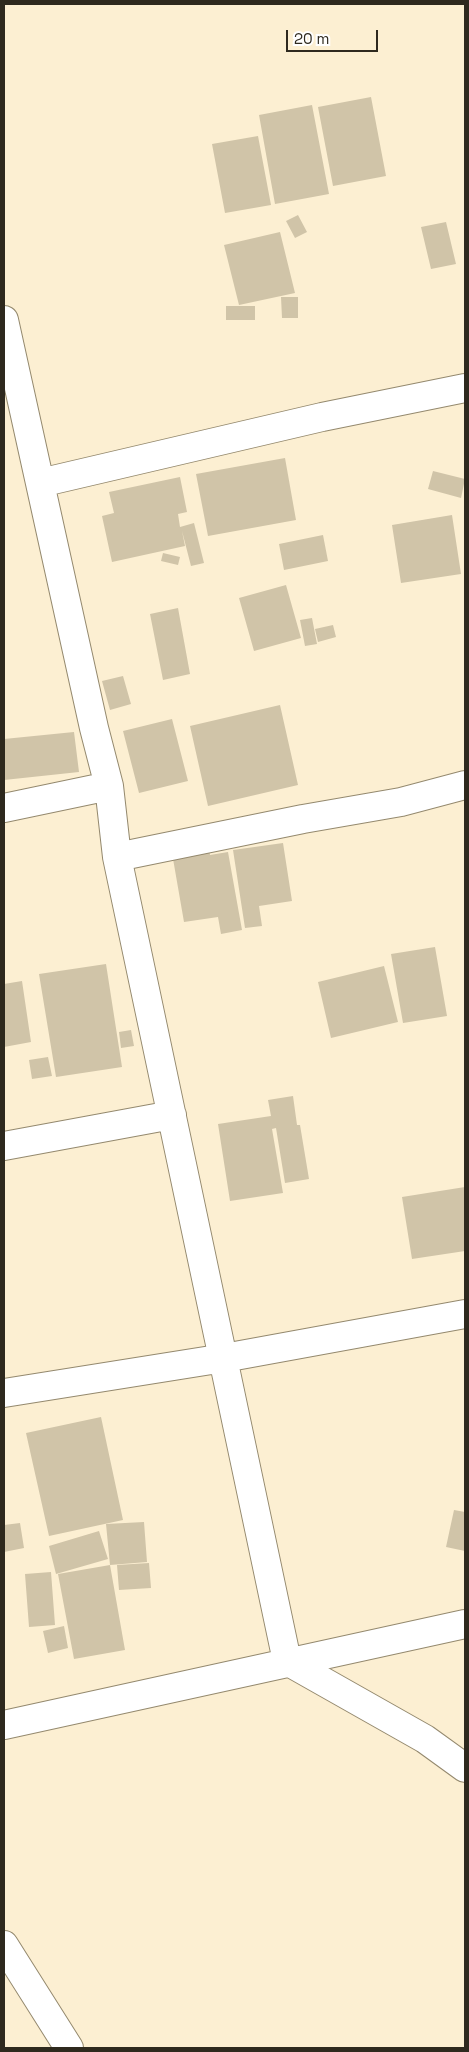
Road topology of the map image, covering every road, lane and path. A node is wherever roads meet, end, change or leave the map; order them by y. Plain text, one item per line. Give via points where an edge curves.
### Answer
1 (4, 320) edge
2 (465, 388) edge
3 (40, 483) junction
4 (465, 785) edge
5 (109, 786) junction
6 (4, 808) edge
7 (117, 857) junction
8 (172, 1115) junction
9 (4, 1146) edge
10 (465, 1314) edge
11 (224, 1358) junction
12 (4, 1393) edge
13 (465, 1624) edge
14 (287, 1662) junction
15 (4, 1725) edge
16 (465, 1768) edge
17 (4, 1946) edge
18 (69, 2048) edge

1 - 3 street
2 - 3 street via 322,417
3 - 5 street
4 - 7 street via 401,802
5 - 6 street
5 - 7 street
7 - 8 street
8 - 9 street
8 - 11 street
10 - 11 street
11 - 12 street
11 - 14 street
13 - 14 street
14 - 15 street
14 - 16 street via 425,1739
17 - 18 street

